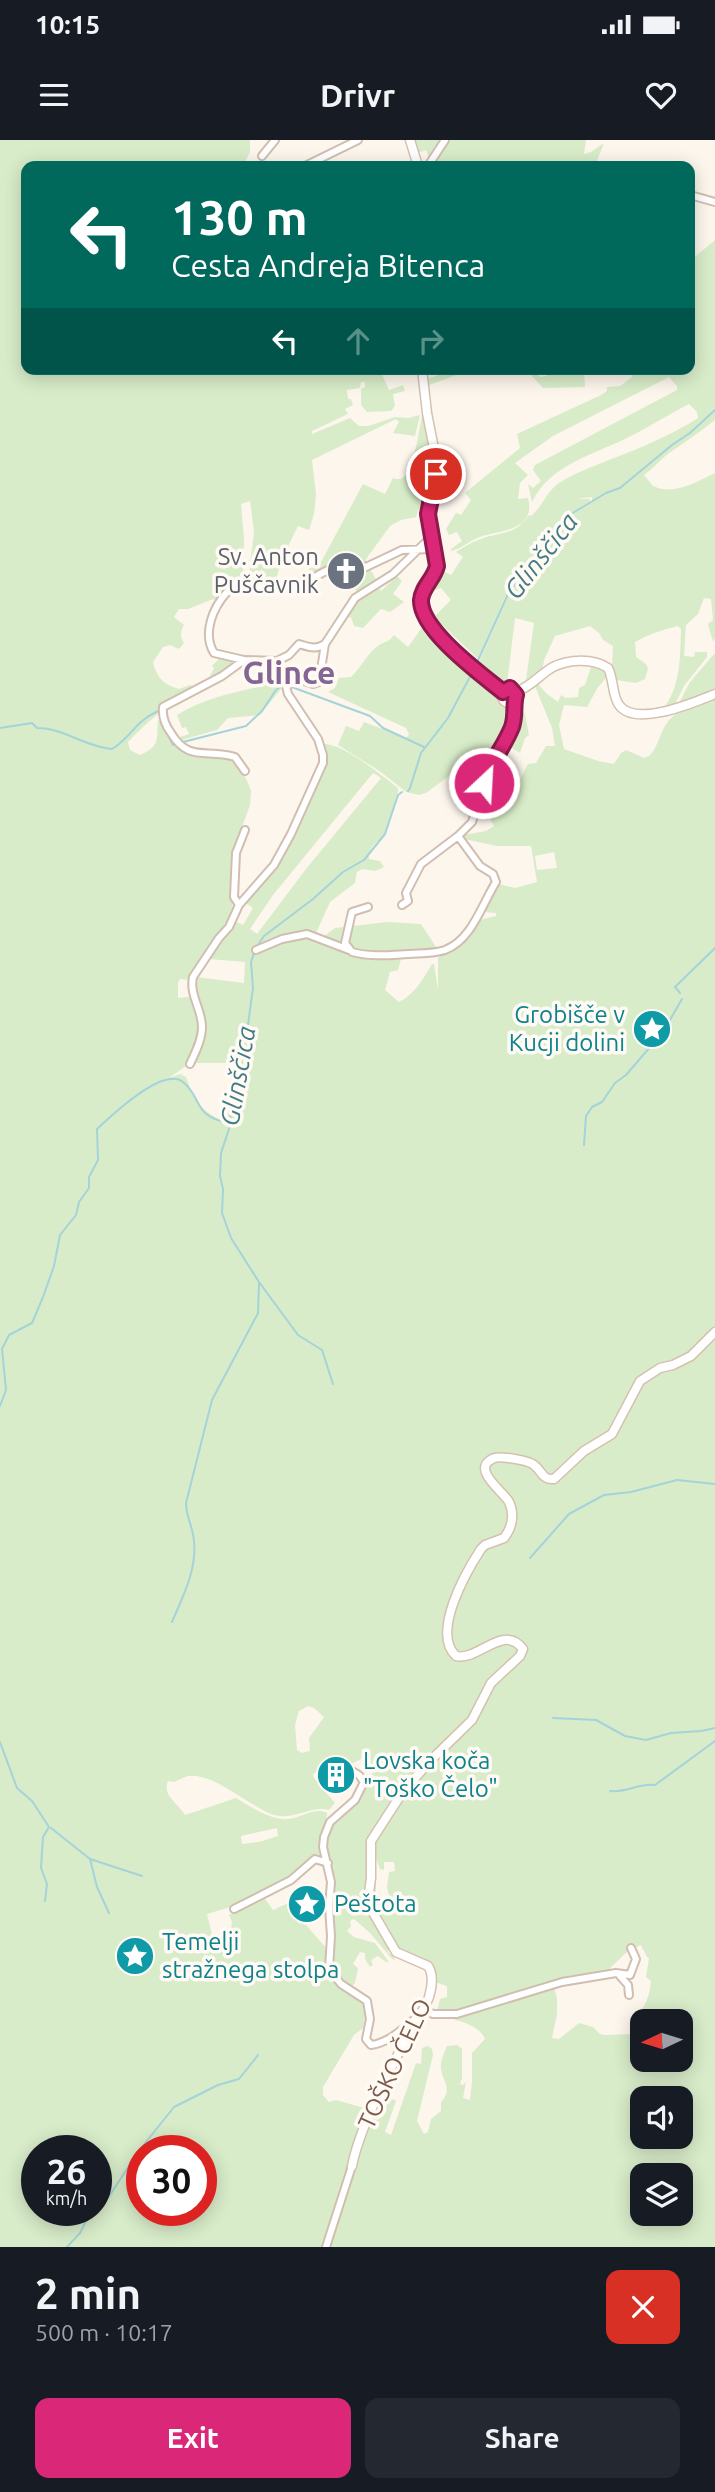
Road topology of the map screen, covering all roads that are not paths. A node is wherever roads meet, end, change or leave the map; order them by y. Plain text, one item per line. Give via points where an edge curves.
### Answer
1 (275, 140) edge
2 (358, 140) edge
3 (410, 140) edge
4 (445, 140) edge
5 (262, 156) dead end
6 (315, 161) edge
7 (416, 161) edge
8 (431, 161) edge
9 (695, 196) edge
10 (715, 202) edge
11 (423, 375) edge
12 (431, 537) junction
13 (421, 548) junction
14 (434, 549) junction
15 (325, 643) junction
16 (244, 660) junction
17 (503, 692) junction
18 (516, 692) junction
19 (715, 694) edge
20 (513, 702) junction
21 (245, 771) dead end
22 (245, 830) dead end
23 (458, 836) junction
24 (239, 905) junction
25 (402, 905) dead end
26 (368, 907) dead end
27 (256, 950) dead end
28 (349, 950) junction
29 (190, 1064) dead end
30 (715, 1332) edge
31 (338, 1763) dead end
32 (327, 1863) junction
33 (234, 1909) dead end
34 (631, 1948) dead end
35 (615, 1973) junction
36 (629, 1995) dead end
37 (420, 2013) junction
38 (352, 2166) joint
39 (326, 2247) edge

1 - 5 street
2 - 6 street
3 - 7 street
4 - 8 street
9 - 10 street
11 - 12 street via 437,464 428,514
12 - 13 street
12 - 14 street
13 - 14 street
13 - 15 street via 393,574 355,598
13 - 16 street via 394,552 366,567 339,563 298,583 228,591 213,611 212,650
14 - 17 street via 437,566 424,589 422,611 443,638
15 - 16 street via 315,648 299,644 277,661
15 - 24 street via 319,682 292,677 286,686 318,739 323,763 284,849
16 - 21 street via 163,707 163,712 170,733 183,748 191,753 235,757
17 - 18 street via 510,688
17 - 20 street via 505,702
18 - 19 street via 557,666 589,661 608,668 618,704 629,712 673,710
18 - 20 street
20 - 23 street via 511,730 487,774 472,822
22 - 24 street via 236,853 234,897
23 - 25 street via 421,864 406,893 408,901
23 - 28 street via 476,862 496,878 473,925 441,951 382,955
24 - 29 street via 193,977 202,1026
26 - 28 street via 352,912 345,943
27 - 28 street via 307,934
30 - 37 street, TOŠKO ČELO via 691,1356 650,1373 635,1388 612,1434 584,1451 554,1479 526,1462 495,1457 487,1464 488,1480 509,1503 512,1522 504,1538 481,1549 457,1593 447,1623 448,1646 461,1658 493,1642 508,1640 523,1649 491,1683 472,1720 404,1790 370,1847 371,1909 396,1952 430,1969 430,1991
31 - 32 street via 364,1782 355,1800 326,1828
32 - 33 street via 315,1859 281,1886
32 - 37 street via 331,1882 329,1969 341,1984 367,2001 368,2043 382,2042
34 - 35 street via 636,1959 633,1970 627,1975
35 - 36 street via 625,1981
35 - 37 street via 562,1982 457,2014
37 - 38 street, TOŠKO ČELO via 364,2130
38 - 39 street, TOŠKO ČELO

